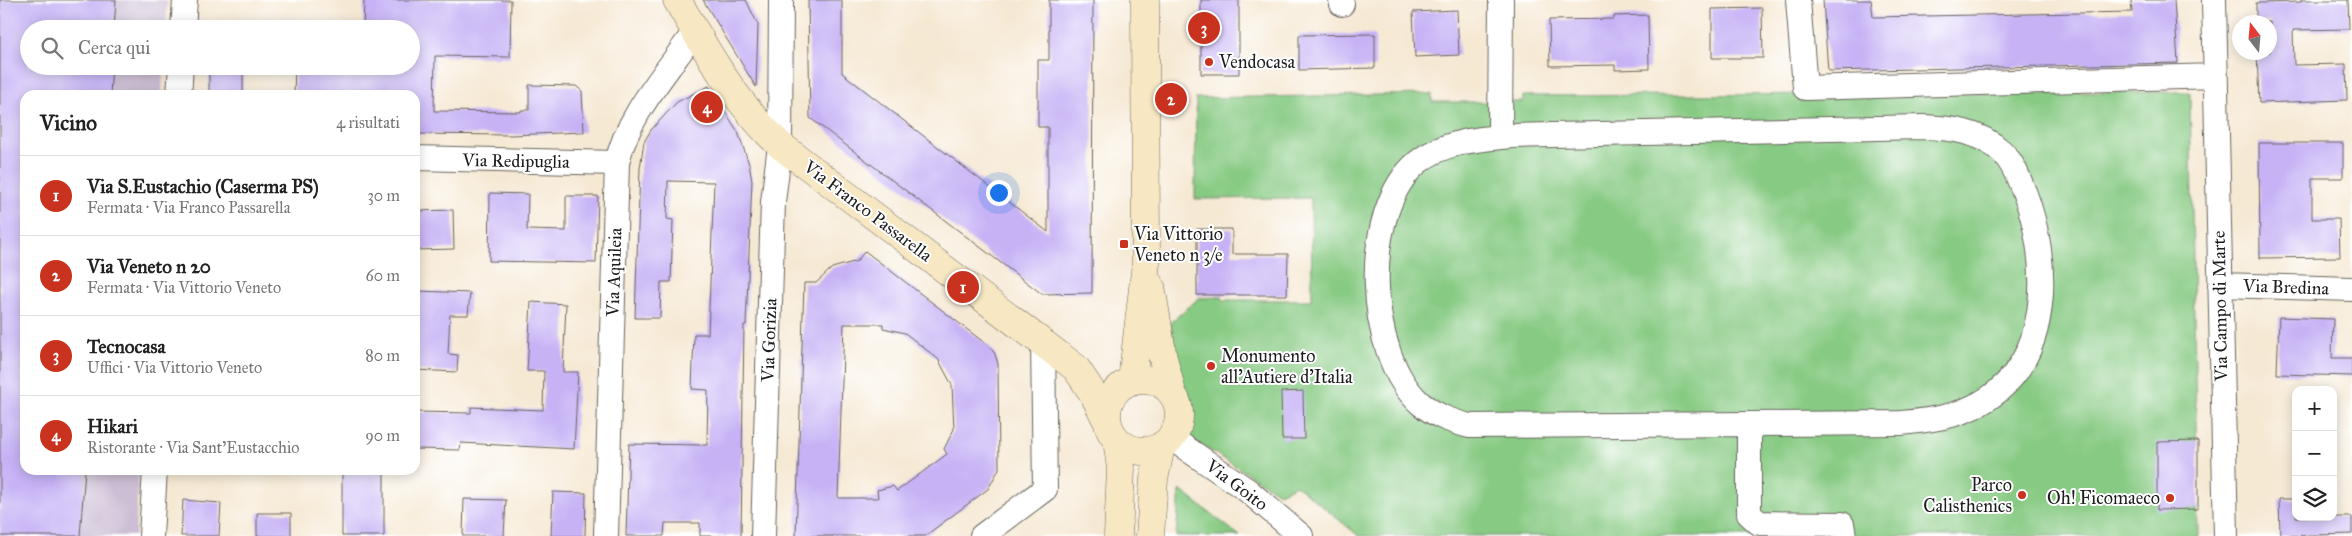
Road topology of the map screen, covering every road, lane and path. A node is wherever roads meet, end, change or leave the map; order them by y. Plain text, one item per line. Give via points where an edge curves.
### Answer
1 (185, 0) edge
2 (677, 0) edge
3 (781, 0) edge
4 (1145, 0) edge
5 (1501, 0) edge
6 (1798, 0) edge
7 (2214, 0) edge
8 (184, 20) edge
9 (695, 31) junction
10 (180, 75) edge
11 (2216, 76) junction
12 (179, 90) edge
13 (1500, 137) junction
14 (780, 145) junction
15 (420, 158) edge
16 (617, 163) junction
17 (1146, 263) junction
18 (2220, 285) junction
19 (2352, 289) edge
20 (1043, 343) junction
21 (1076, 368) junction
22 (1128, 382) junction
23 (1172, 393) junction
24 (1749, 425) junction
25 (1112, 431) junction
26 (1166, 442) junction
27 (155, 475) edge
28 (150, 536) edge
29 (606, 536) edge
30 (763, 536) edge
31 (982, 536) edge
32 (1118, 536) edge
33 (1150, 536) edge
34 (1300, 536) edge
35 (1844, 536) edge
36 (2226, 536) edge

1 - 8 street
2 - 9 street, Via Franco Passarella
3 - 14 street, Via Gorizia
4 - 17 street
5 - 13 street
6 - 11 street via 1805,88
7 - 11 street, Via Campo di Marte
9 - 14 street, Via Franco Passarella via 738,99
9 - 16 street, Via Aquileia via 634,119 622,143
10 - 12 street
11 - 18 street, Via Campo di Marte
13 - 24 street via 1439,149 1419,162 1402,179 1383,222 1377,274 1383,333 1404,382 1420,403 1441,418 1469,426
13 - 24 street via 1923,127 1967,132 2002,152 2013,166 2028,201 2042,269 2039,312 2025,356 1998,392 1953,416 1930,420
14 - 20 street, Via Franco Passarella
14 - 30 street, Via Gorizia via 773,202
15 - 16 street, Via Redipuglia
16 - 29 street, Via Aquileia
17 - 22 street
17 - 23 street
18 - 19 street, Via Bredina
18 - 36 street, Via Campo di Marte
20 - 21 street, Via Franco Passarella
20 - 31 street via 1045,489
21 - 22 street, Via Franco Passarella
21 - 25 street, Via Franco Passarella
22 - 23 street via 1154,380
22 - 25 street via 1110,400
23 - 26 street via 1179,419
24 - 35 street via 1749,514 1759,523 1842,524
25 - 26 street via 1128,448 1141,451
25 - 32 street via 1121,468
26 - 33 street via 1154,479
26 - 34 street, Via Goito via 1247,490
27 - 28 street

